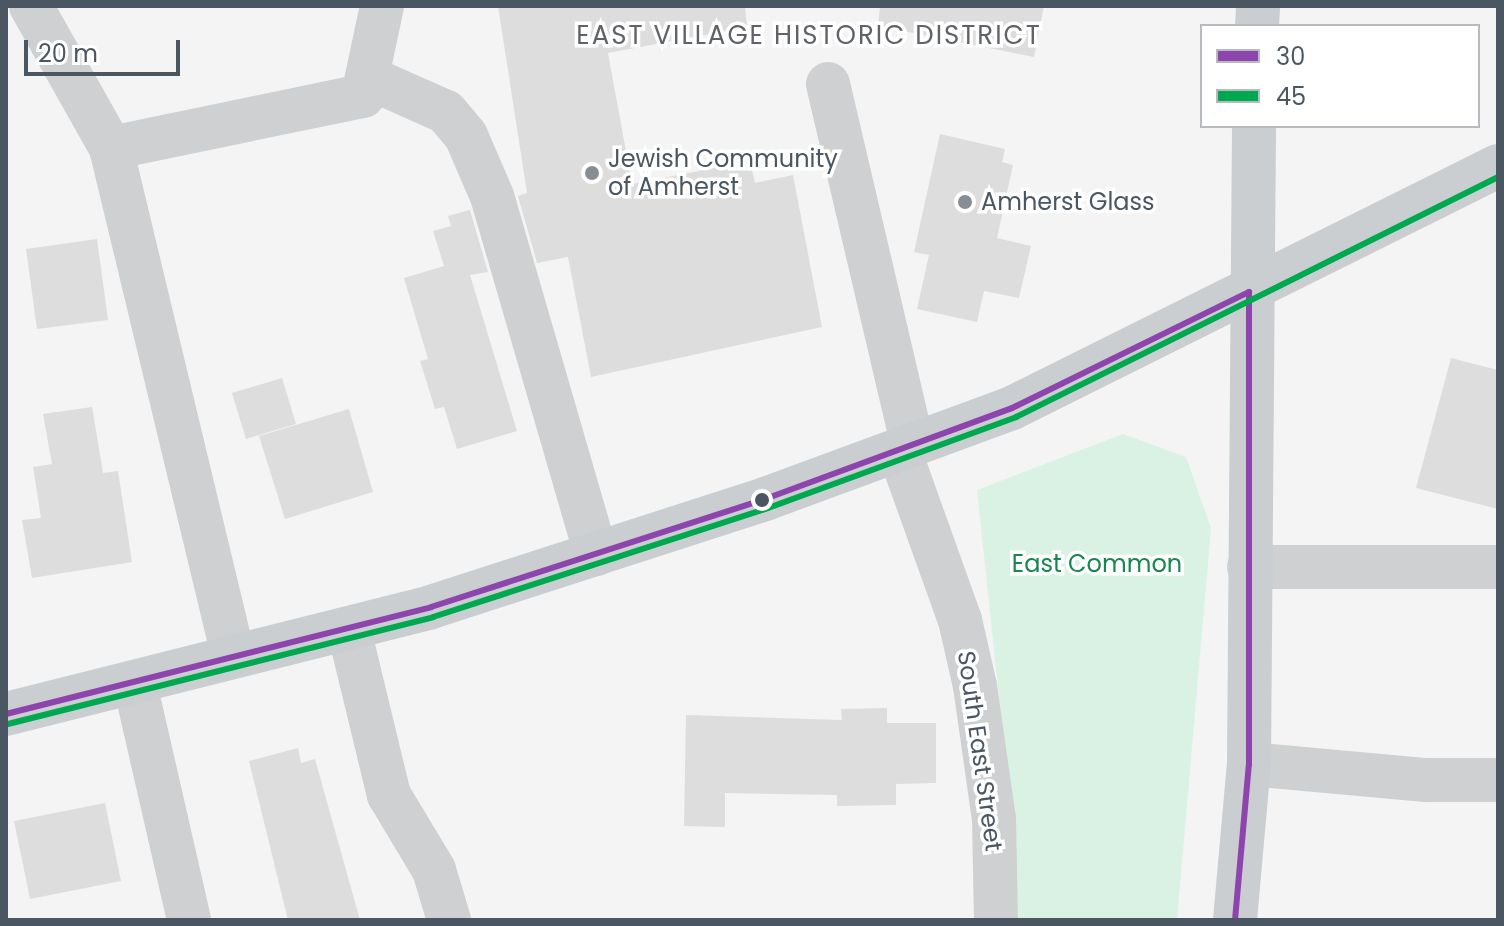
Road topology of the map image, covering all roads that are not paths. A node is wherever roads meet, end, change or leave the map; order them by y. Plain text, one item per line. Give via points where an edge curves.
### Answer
1 (31, 6) edge
2 (382, 6) edge
3 (367, 77) junction
4 (828, 84) dead end
5 (1254, 128) edge
6 (111, 148) junction
7 (1498, 166) edge
8 (1249, 292) junction
9 (906, 447) junction
10 (596, 554) junction
11 (1249, 567) junction
12 (1498, 567) edge
13 (349, 630) junction
14 (233, 655) junction
15 (135, 684) junction
16 (6, 714) edge
17 (1249, 764) junction
18 (1498, 780) edge
19 (189, 920) edge
20 (449, 920) edge
21 (996, 920) edge
22 (1235, 920) edge

1 - 6 street
2 - 3 street
3 - 6 street via 363,96
3 - 10 street via 446,112 466,136 492,196
4 - 9 street, South East Street
5 - 8 main road
6 - 14 street
7 - 8 main road
8 - 9 main road via 1012,408
8 - 11 main road
9 - 10 main road
9 - 21 street, South East Street via 975,686 994,819
10 - 13 main road
11 - 12 street
11 - 17 main road
13 - 14 main road
13 - 20 street via 389,795 434,870
14 - 15 main road
15 - 16 main road
15 - 19 street
17 - 18 street via 1426,780
17 - 22 main road

